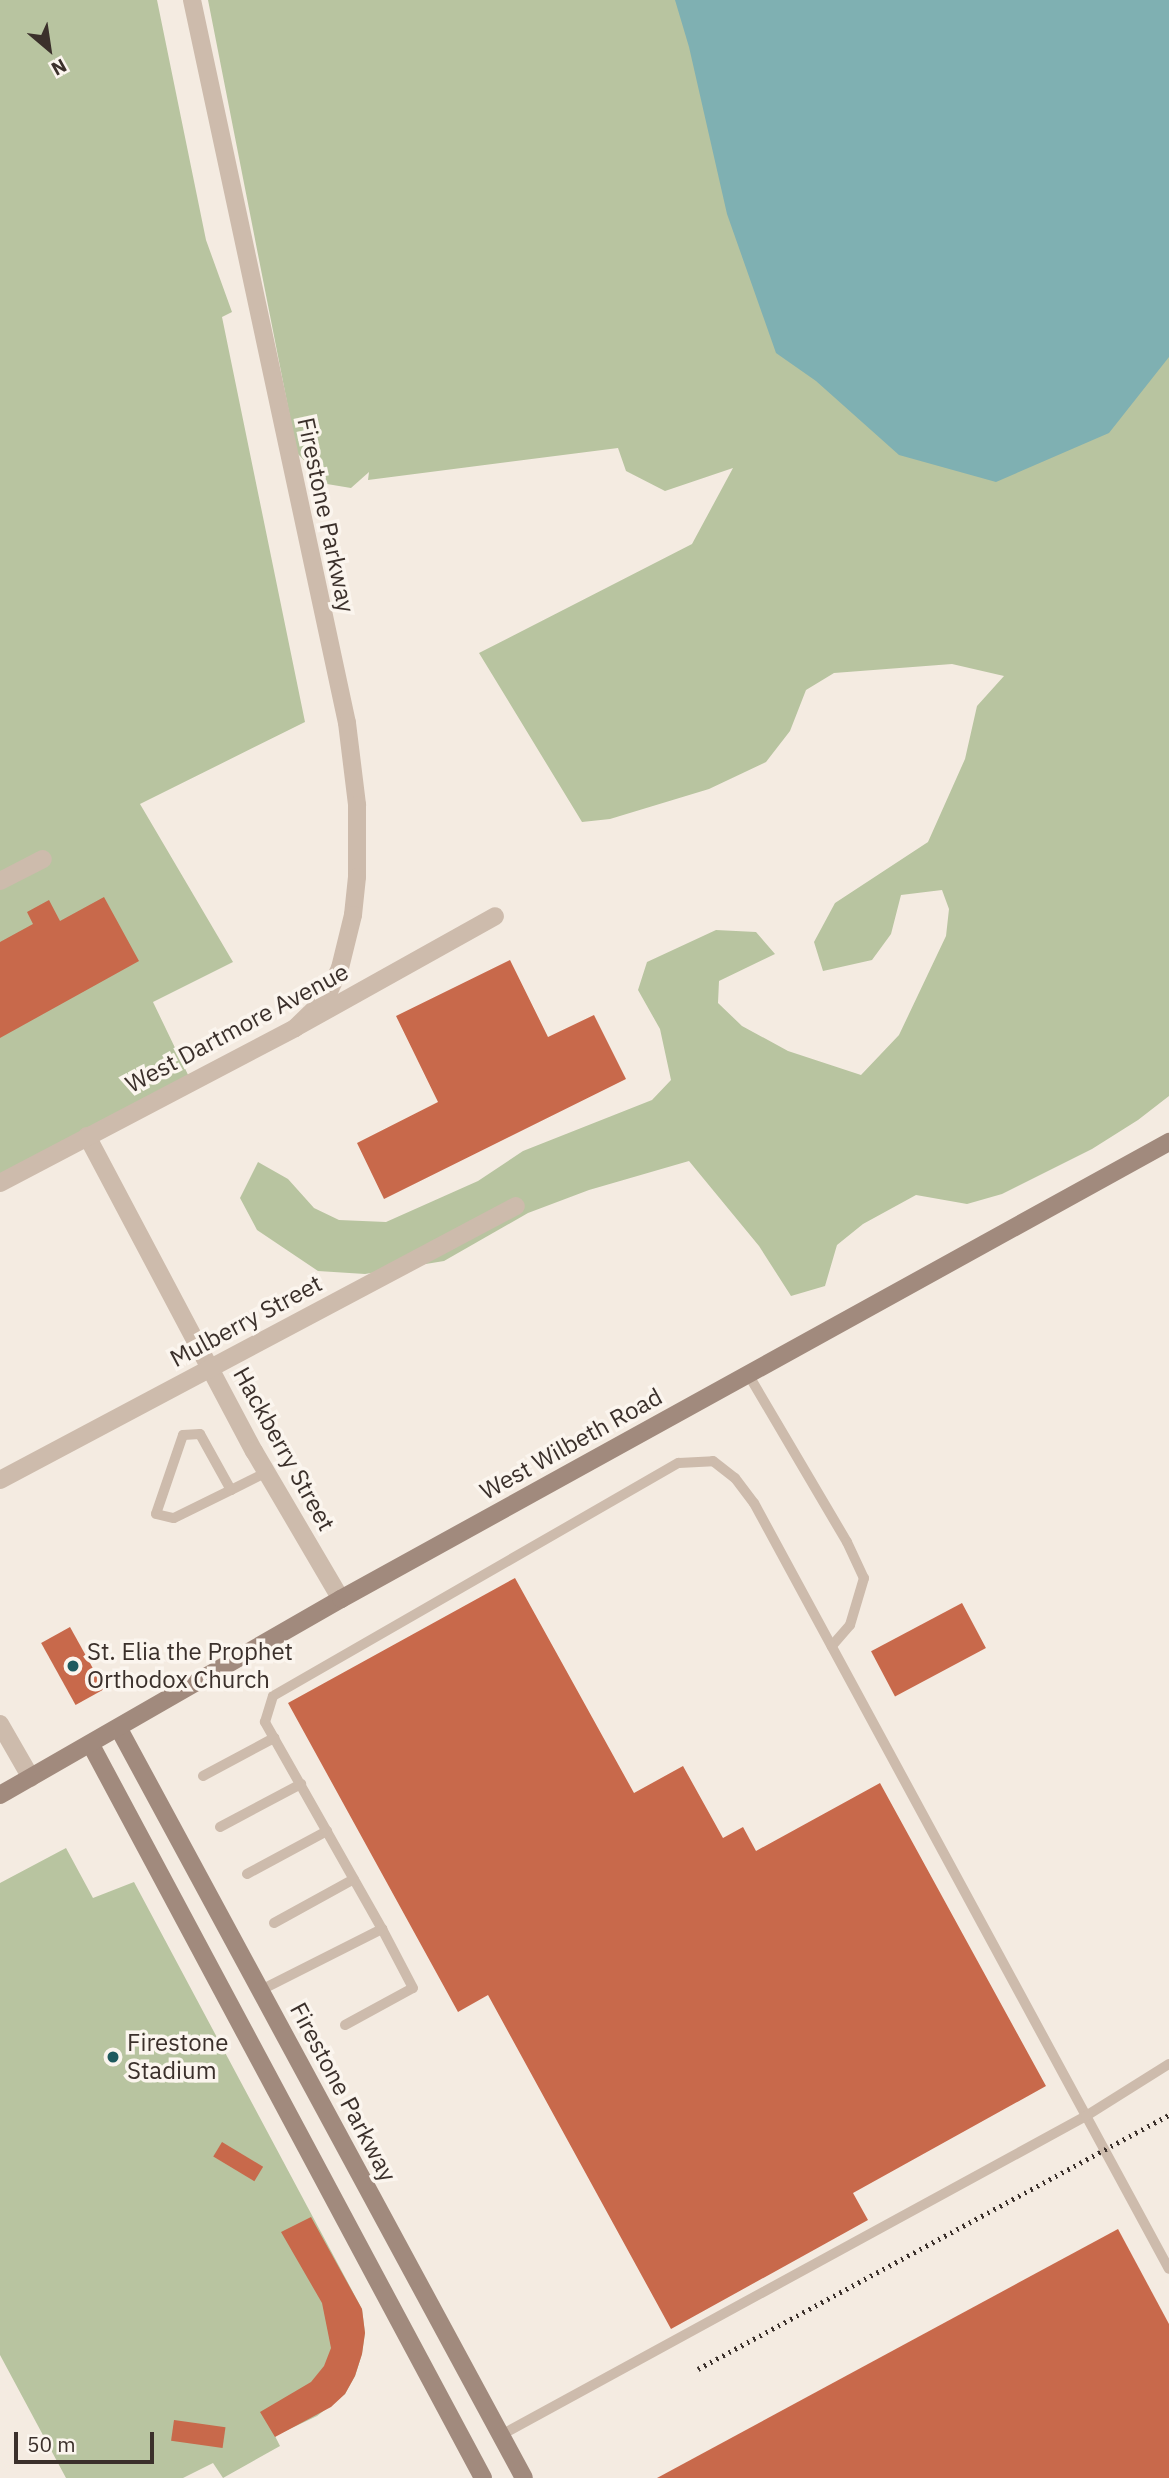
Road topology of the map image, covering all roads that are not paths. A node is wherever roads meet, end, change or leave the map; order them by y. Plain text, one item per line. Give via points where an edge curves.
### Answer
1 (192, 0) edge
2 (43, 859) dead end
3 (0, 881) edge
4 (495, 916) dead end
5 (295, 1028) junction
6 (87, 1136) junction
7 (1169, 1142) edge
8 (0, 1184) edge
9 (516, 1206) dead end
10 (210, 1368) junction
11 (748, 1374) junction
12 (267, 1472) junction
13 (0, 1480) edge
14 (231, 1490) junction
15 (341, 1599) junction
16 (831, 1646) junction
17 (0, 1724) edge
18 (119, 1729) junction
19 (274, 1738) junction
20 (91, 1745) junction
21 (203, 1776) dead end
22 (31, 1777) junction
23 (300, 1784) junction
24 (0, 1795) edge
25 (220, 1827) dead end
26 (327, 1830) junction
27 (247, 1874) dead end
28 (354, 1879) junction
29 (274, 1923) dead end
30 (382, 1929) junction
31 (261, 1990) junction
32 (345, 2025) dead end
33 (1169, 2064) edge
34 (1086, 2116) junction
35 (1168, 2265) edge
36 (501, 2435) junction
37 (483, 2478) edge
38 (524, 2478) edge

1 - 5 street, Firestone Parkway via 347,723 357,805 357,877 340,968 326,998
2 - 3 street
4 - 5 street, West Dartmore Avenue
5 - 6 street, West Dartmore Avenue
6 - 8 street, West Dartmore Avenue
6 - 10 street, Hackberry Street
7 - 11 street, West Wilbeth Road
9 - 10 street, Mulberry Street
10 - 12 street, Hackberry Street
10 - 13 street, Mulberry Street
11 - 15 street, West Wilbeth Road
11 - 16 lane via 864,1578 850,1625
12 - 14 lane
12 - 15 street, Hackberry Street
14 - 14 lane via 174,1518 156,1514 183,1435 200,1434
15 - 18 street, West Wilbeth Road
16 - 19 lane via 754,1503 735,1478 713,1461 679,1463 273,1696 265,1722
16 - 34 lane
17 - 22 street
18 - 20 street, West Wilbeth Road
18 - 31 street, Firestone Parkway
19 - 21 lane
19 - 23 lane
20 - 22 street, West Wilbeth Road
20 - 37 street
22 - 24 street, West Wilbeth Road
23 - 25 lane
23 - 26 lane
26 - 27 lane
26 - 28 lane
28 - 29 lane
28 - 30 lane
30 - 31 lane
30 - 32 lane via 413,1989
31 - 36 street, Firestone Parkway
33 - 34 lane
34 - 35 lane
34 - 36 lane
36 - 38 street, Firestone Parkway

